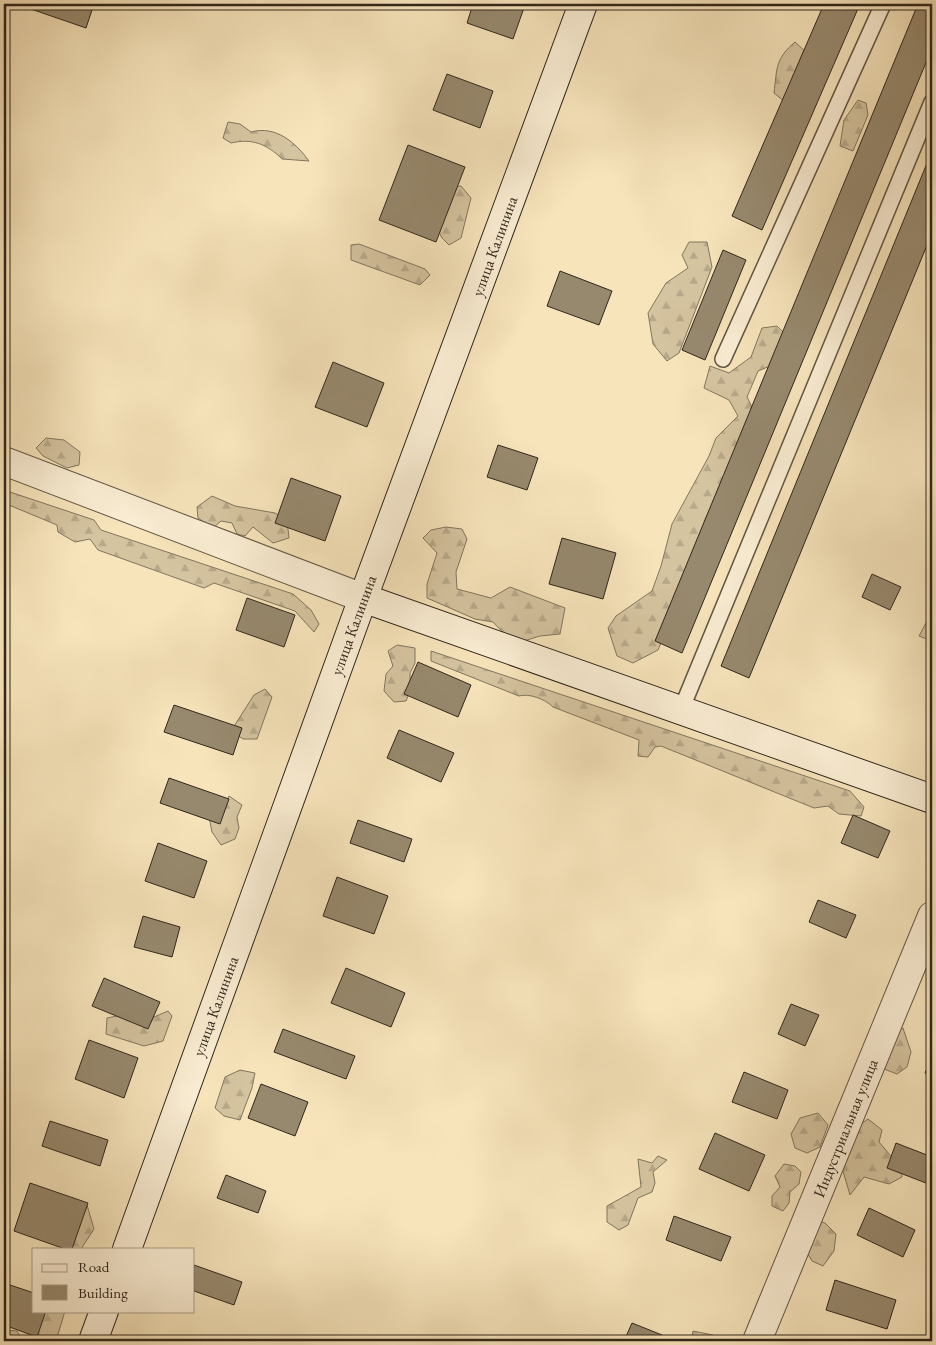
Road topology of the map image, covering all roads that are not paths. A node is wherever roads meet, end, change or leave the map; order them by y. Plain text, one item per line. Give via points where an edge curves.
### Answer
1 (583, 4) edge
2 (882, 4) edge
3 (932, 102) edge
4 (723, 359) dead end
5 (4, 461) edge
6 (363, 598) junction
7 (681, 710) junction
8 (932, 799) edge
9 (932, 916) edge
10 (127, 1248) edge
11 (104, 1312) edge
12 (93, 1341) edge
13 (757, 1341) edge

1 - 6 street, улица Калинина
2 - 4 lane
3 - 7 lane
5 - 6 street
6 - 7 street
6 - 10 street, улица Калинина
7 - 8 street
9 - 13 street, Индустриальная улица
11 - 12 street

